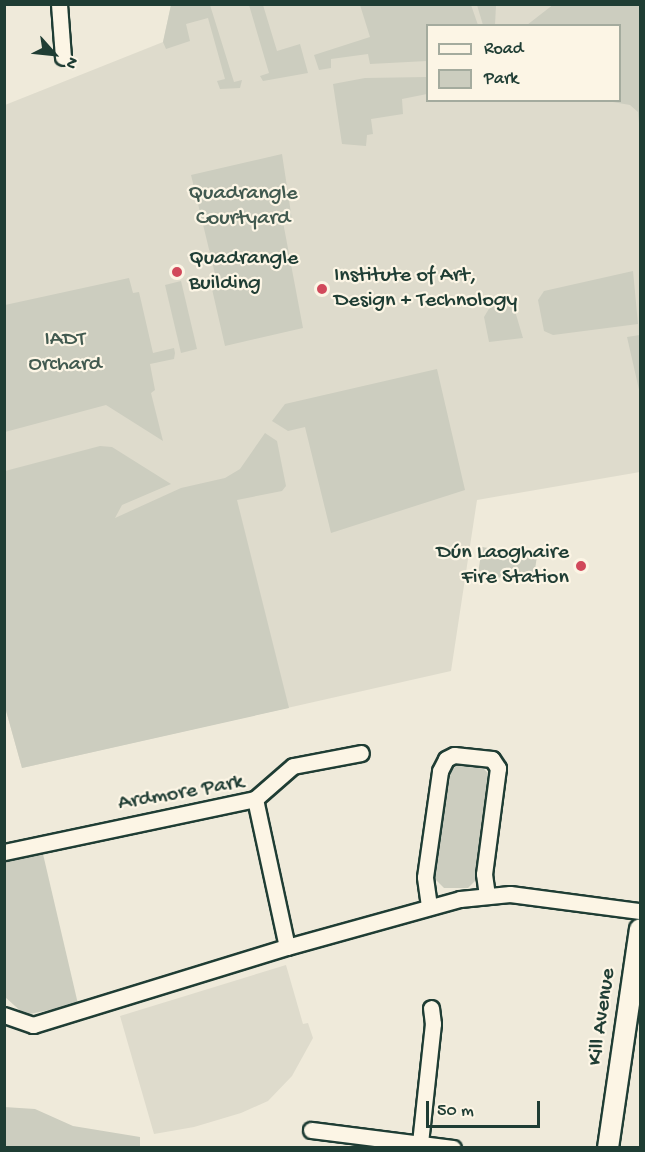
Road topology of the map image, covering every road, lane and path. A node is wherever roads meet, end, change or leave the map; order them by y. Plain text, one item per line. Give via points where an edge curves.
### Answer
1 (59, 4) edge
2 (63, 57) dead end
3 (361, 753) dead end
4 (255, 799) junction
5 (4, 852) edge
6 (487, 895) junction
7 (429, 906) junction
8 (640, 910) edge
9 (640, 929) edge
10 (287, 947) junction
11 (431, 1008) dead end
12 (4, 1015) edge
13 (311, 1130) dead end
14 (420, 1143) junction
15 (453, 1148) edge
16 (608, 1148) edge

1 - 2 street
3 - 4 street via 293,766
4 - 5 street, Ardmore Park
4 - 10 street, Ardmore Park
6 - 7 street
6 - 7 street via 484,874 498,768 492,759 454,755 446,759 440,771 425,877
6 - 8 street via 510,894
7 - 10 street
9 - 16 main road, Kill Avenue
10 - 12 street via 33,1025
11 - 14 street via 433,1024
13 - 14 street
14 - 15 street

